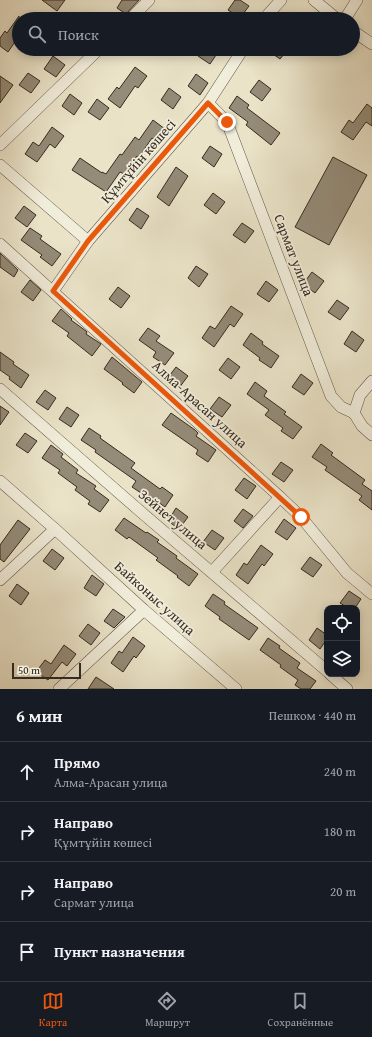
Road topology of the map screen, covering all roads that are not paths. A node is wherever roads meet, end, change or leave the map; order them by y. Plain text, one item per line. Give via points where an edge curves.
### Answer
1 (149, 0) edge
2 (281, 0) edge
3 (314, 0) edge
4 (357, 0) edge
5 (137, 12) edge
6 (270, 12) edge
7 (329, 12) edge
8 (349, 12) edge
9 (360, 36) edge
10 (372, 44) edge
11 (92, 56) edge
12 (238, 56) edge
13 (208, 103) junction
14 (0, 145) edge
15 (0, 165) edge
16 (88, 241) junction
17 (0, 244) edge
18 (53, 291) junction
19 (372, 381) edge
20 (0, 389) edge
21 (354, 413) junction
22 (372, 435) edge
23 (0, 481) edge
24 (280, 497) junction
25 (55, 529) junction
26 (212, 572) junction
27 (0, 580) edge
28 (372, 594) edge
29 (144, 610) junction
30 (324, 668) edge
31 (334, 677) edge
32 (59, 689) edge
33 (236, 689) edge
34 (348, 689) edge

1 - 5 street
2 - 6 street
3 - 7 street
4 - 8 street
9 - 10 street
11 - 14 street
12 - 13 street, Құмтұйiн көшесі
13 - 16 street, Құмтұйiн көшесі
13 - 21 street, Сармат улица via 227,122 332,396 341,407
15 - 16 street
16 - 18 street, Құмтұйiн көшесі
17 - 18 street, Алма-Арасан улица
18 - 24 street, Алма-Арасан улица
19 - 21 street via 360,395
20 - 26 street, Зейнет улица
21 - 22 street via 362,426
23 - 25 street, Байконыс улица
24 - 26 street
24 - 28 street, Алма-Арасан улица via 301,517 347,573
25 - 27 street
25 - 29 street, Байконыс улица
26 - 30 street, Зейнет улица
29 - 32 street
29 - 33 street, Байконыс улица
31 - 34 street

